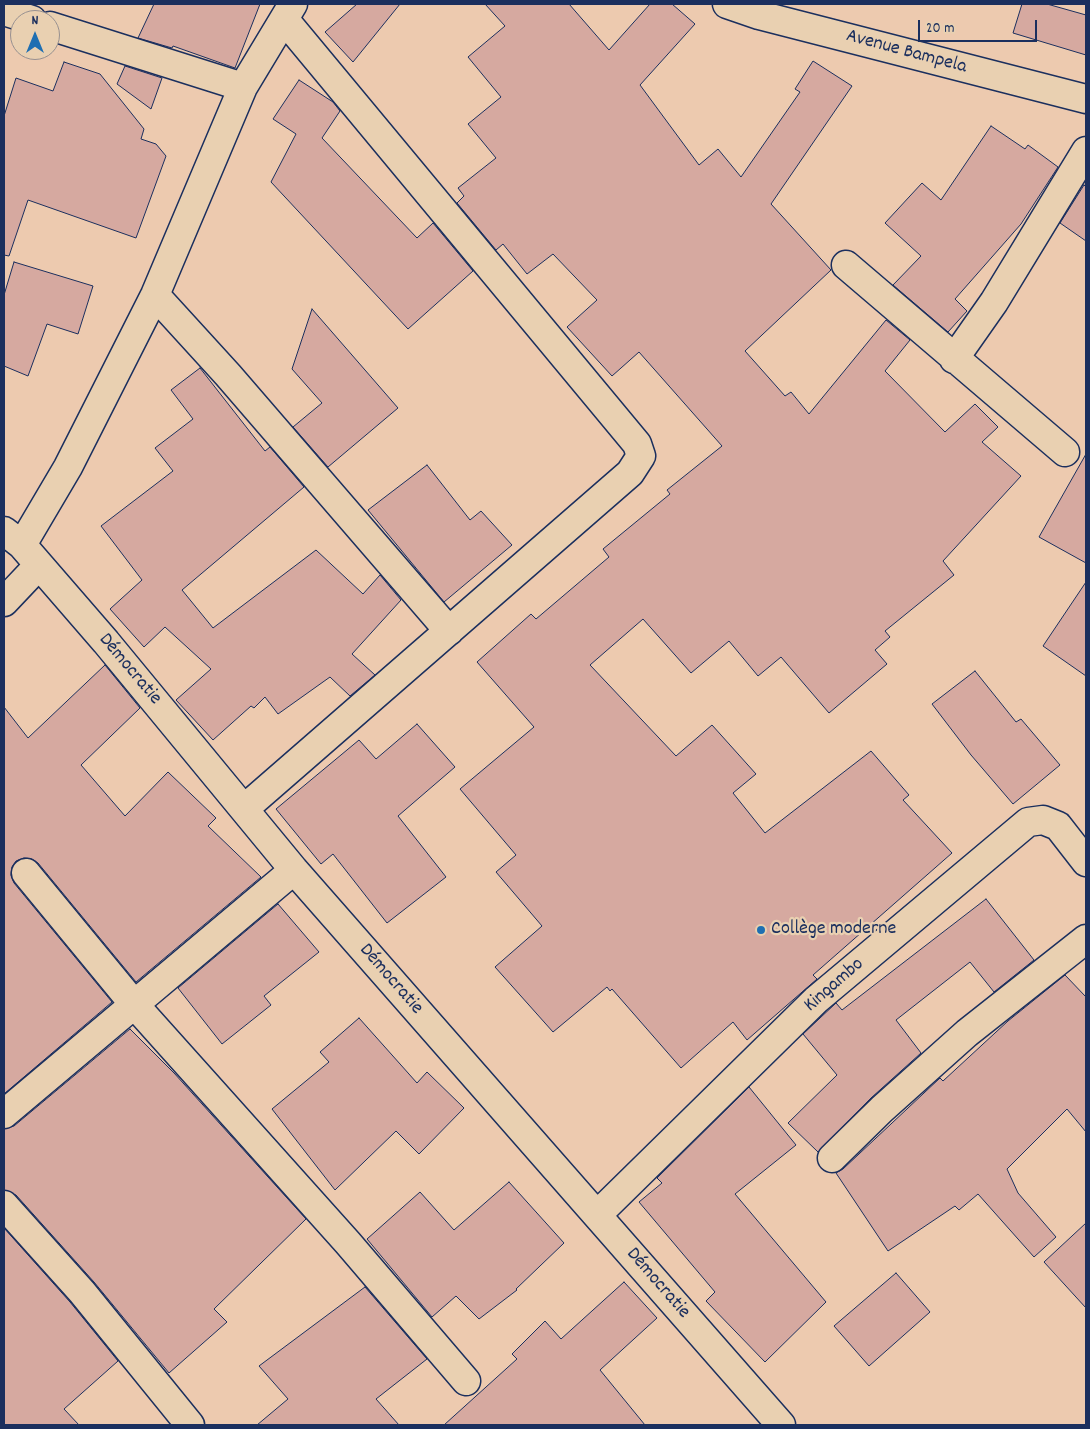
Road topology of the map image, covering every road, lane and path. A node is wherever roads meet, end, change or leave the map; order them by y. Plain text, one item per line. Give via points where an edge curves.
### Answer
1 (727, 4) edge
2 (289, 12) edge
3 (60, 29) edge
4 (243, 87) junction
5 (1086, 100) edge
6 (1086, 151) edge
7 (846, 265) dead end
8 (155, 295) junction
9 (954, 359) junction
10 (1065, 452) dead end
11 (22, 547) edge
12 (4, 602) edge
13 (449, 632) junction
14 (244, 809) junction
15 (1086, 862) edge
16 (294, 870) junction
17 (26, 873) dead end
18 (1086, 939) edge
19 (133, 1004) junction
20 (4, 1114) edge
21 (832, 1158) dead end
22 (4, 1205) edge
23 (597, 1215) junction
24 (466, 1381) dead end
25 (190, 1425) edge
26 (781, 1425) edge

1 - 5 street, Avenue Bampela
2 - 4 street
2 - 13 street via 637,444 641,456 630,473
3 - 4 street
4 - 8 street
6 - 9 street via 994,302
7 - 9 street
8 - 11 street via 68,467
8 - 13 street
9 - 10 street
11 - 12 street
11 - 14 street, Démocratie via 112,649
13 - 14 street
14 - 16 street, Démocratie
15 - 23 street, Kingambo via 1058,826 1043,820 1028,822 816,1000
16 - 19 street
16 - 23 street, Démocratie
17 - 19 street
18 - 21 street via 953,1046
19 - 20 street
19 - 24 street via 348,1243
22 - 25 street via 82,1292
23 - 26 street, Démocratie

